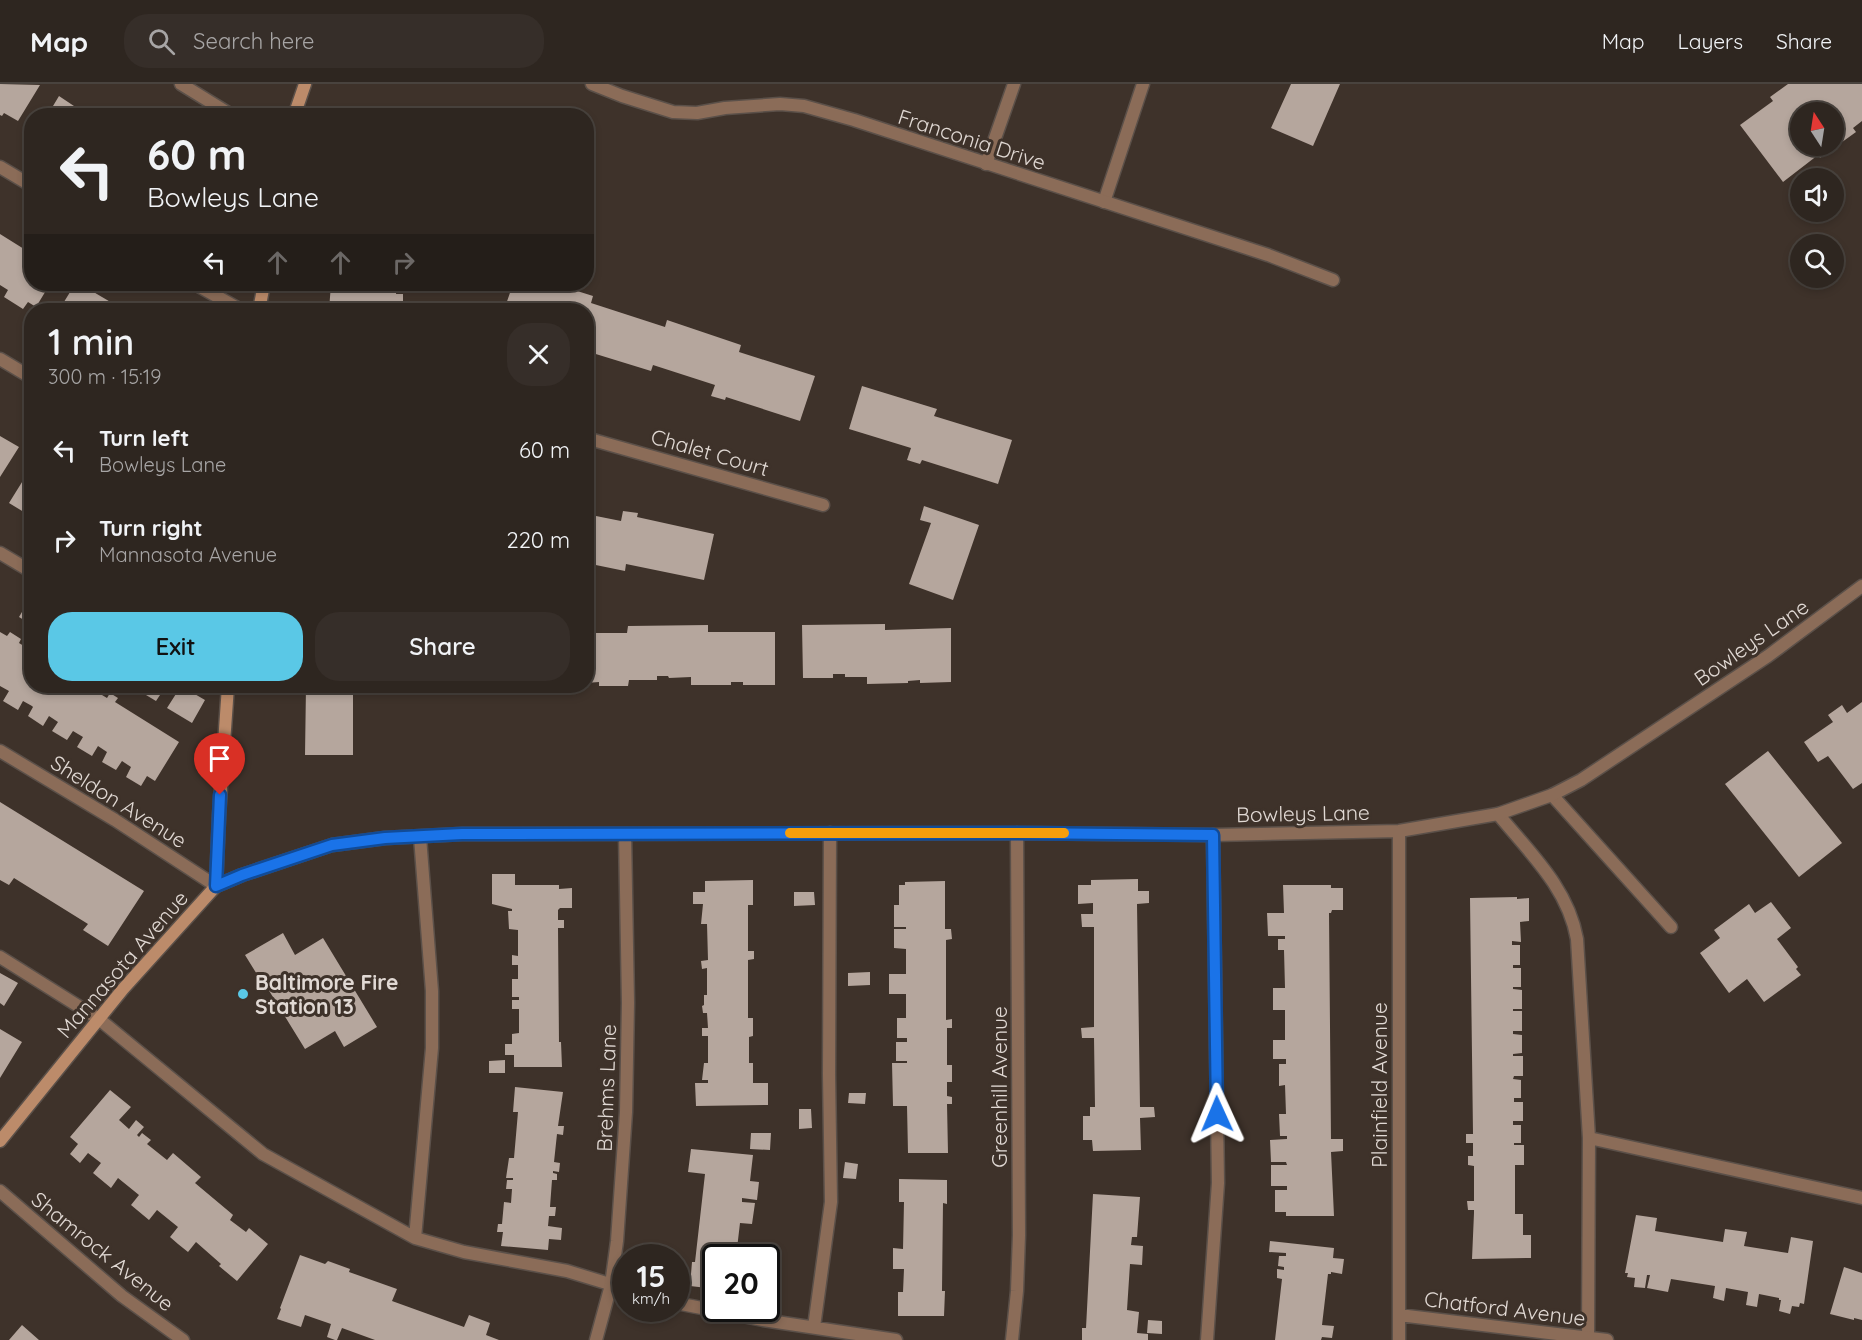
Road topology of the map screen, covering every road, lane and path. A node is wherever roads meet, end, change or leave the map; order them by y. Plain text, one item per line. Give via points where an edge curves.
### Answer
1 (181, 84) edge
2 (305, 84) edge
3 (592, 84) edge
4 (1014, 84) edge
5 (1143, 84) edge
6 (220, 108) edge
7 (297, 108) edge
8 (986, 164) junction
9 (0, 167) edge
10 (24, 181) edge
11 (1104, 202) junction
12 (1333, 280) dead end
13 (207, 291) edge
14 (229, 303) edge
15 (0, 358) edge
16 (24, 373) edge
17 (594, 440) edge
18 (823, 505) dead end
19 (0, 553) edge
20 (24, 567) edge
21 (1862, 586) edge
22 (224, 693) edge
23 (0, 751) edge
24 (1552, 795) junction
25 (1498, 814) junction
26 (1399, 831) junction
27 (830, 833) junction
28 (1017, 833) junction
29 (624, 834) junction
30 (1213, 835) junction
31 (420, 837) junction
32 (216, 886) junction
33 (1671, 927) dead end
34 (0, 957) edge
35 (99, 1019) junction
36 (1589, 1138) junction
37 (0, 1141) edge
38 (0, 1191) edge
39 (1862, 1198) edge
40 (415, 1238) junction
41 (611, 1285) junction
42 (690, 1306) edge
43 (1399, 1315) junction
44 (814, 1327) junction
45 (1588, 1339) edge
46 (183, 1340) edge
47 (596, 1340) edge
48 (896, 1340) edge
49 (1012, 1340) edge
50 (1208, 1340) edge
51 (1399, 1340) edge
52 (1607, 1340) edge

1 - 6 street
2 - 7 street
3 - 8 street, Franconia Drive via 673,112 697,113 756,105 804,106
4 - 8 street
5 - 11 street
8 - 11 street, Franconia Drive
9 - 10 street
11 - 12 street, Franconia Drive
13 - 14 street
15 - 16 street
17 - 18 street, Chalet Court
19 - 20 street
21 - 24 street, Bowleys Lane via 1768,656 1581,780
22 - 32 street, Mannasota Avenue
23 - 32 street, Sheldon Avenue
24 - 25 street, Bowleys Lane
24 - 33 street
25 - 26 street, Bowleys Lane
25 - 36 street via 1559,888 1574,920
26 - 30 street, Bowleys Lane
26 - 43 street, Plainfield Avenue
27 - 28 street, Bowleys Lane
27 - 29 street, Bowleys Lane
27 - 44 street via 831,1202
28 - 30 street, Bowleys Lane
28 - 49 street, Greenhill Avenue via 1019,1235
29 - 31 street, Bowleys Lane via 528,832
29 - 41 street, Brehms Lane via 626,1112
30 - 50 street via 1218,1184
31 - 32 street, Bowleys Lane via 332,845
31 - 40 street via 432,991 432,1048
32 - 35 street, Mannasota Avenue
34 - 35 street
35 - 37 street, Mannasota Avenue
35 - 40 street via 263,1154
36 - 39 street
36 - 45 street
38 - 46 street, Shamrock Avenue via 122,1296
40 - 41 street via 464,1252 567,1271
41 - 47 street, Brehms Lane
42 - 44 street
43 - 45 street, Chatford Avenue
43 - 51 street, Plainfield Avenue
44 - 48 street
45 - 52 street, Chatford Avenue

